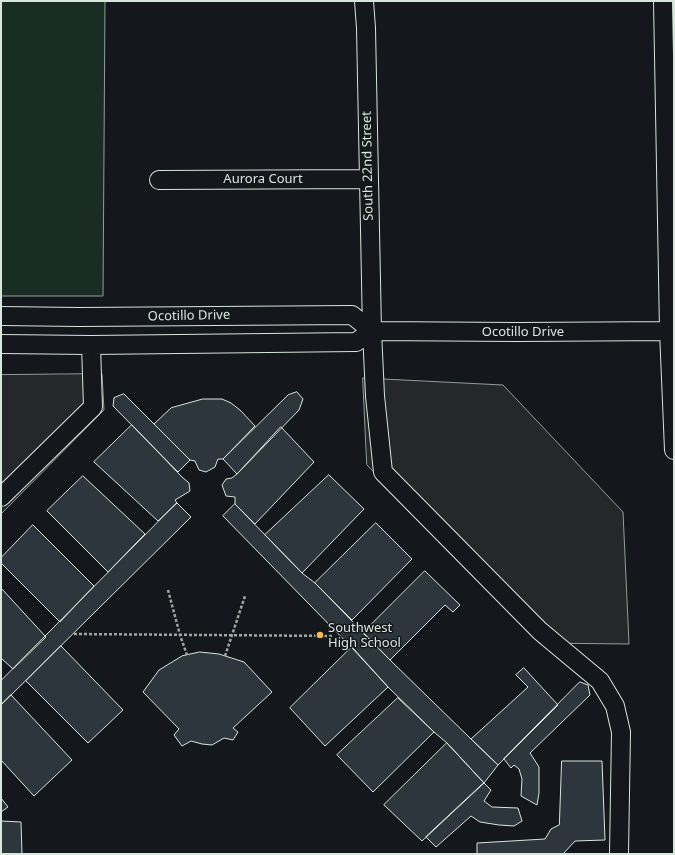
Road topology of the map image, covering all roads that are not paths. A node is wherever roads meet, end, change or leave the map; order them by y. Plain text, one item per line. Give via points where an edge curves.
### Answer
1 (364, 1) edge
2 (663, 1) edge
3 (368, 179) junction
4 (159, 180) dead end
5 (1, 316) edge
6 (372, 331) junction
7 (671, 331) edge
8 (1, 344) edge
9 (91, 345) junction
10 (674, 450) edge
11 (1, 497) edge
12 (619, 854) edge

1 - 3 street, South 22nd Street
2 - 7 street
3 - 4 street, Aurora Court
3 - 6 street, South 22nd Street
5 - 6 street, Ocotillo Drive via 352,315
6 - 7 street, Ocotillo Drive
6 - 9 street via 356,342
6 - 12 street, South 22nd Street via 382,472 540,631 600,681 614,706 621,732
7 - 10 street
8 - 9 street
9 - 11 street via 93,407

